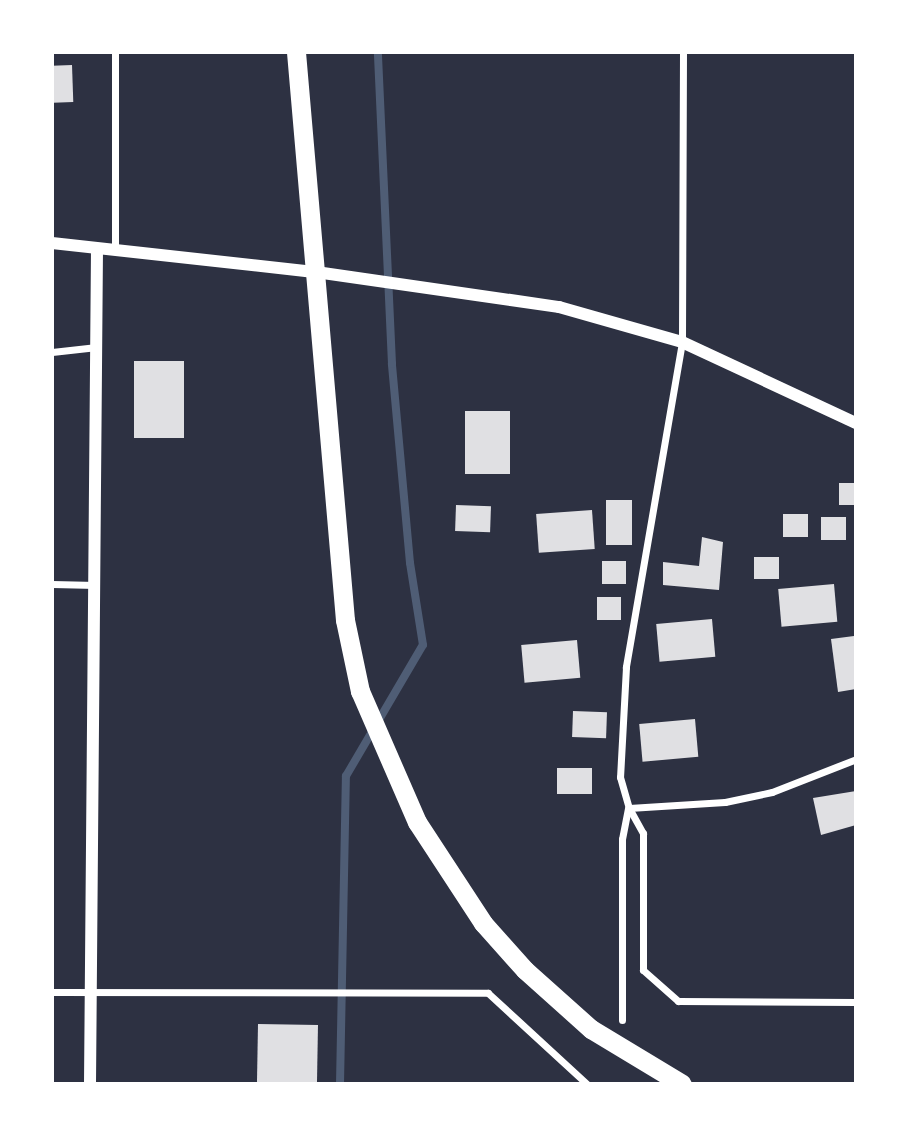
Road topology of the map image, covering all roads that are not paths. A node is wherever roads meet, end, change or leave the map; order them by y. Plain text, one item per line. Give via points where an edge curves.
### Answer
1 (115, 52) edge
2 (296, 52) edge
3 (683, 52) edge
4 (52, 243) edge
5 (97, 249) junction
6 (115, 249) junction
7 (316, 272) junction
8 (682, 342) junction
9 (99, 347) junction
10 (52, 352) edge
11 (856, 423) edge
12 (52, 584) edge
13 (96, 585) junction
14 (856, 759) edge
15 (629, 808) junction
16 (52, 992) edge
17 (90, 992) junction
18 (856, 1002) edge
19 (622, 1020) dead end
20 (90, 1083) edge
21 (587, 1083) edge
22 (682, 1083) edge

1 - 6 street
2 - 7 highway
3 - 8 street
4 - 5 street
5 - 6 street
5 - 9 street
6 - 7 street
7 - 8 street via 559,307
7 - 22 highway via 345,620 360,691 387,758 417,822 451,875 483,923 525,970 591,1029
8 - 11 street
8 - 15 street via 626,667 620,777
9 - 10 street
9 - 13 street
12 - 13 street
13 - 17 street
14 - 15 street via 772,792 725,802
15 - 18 street via 643,833 643,970 678,1001
15 - 19 street via 622,839
16 - 17 street
17 - 20 street
17 - 21 street via 488,993

